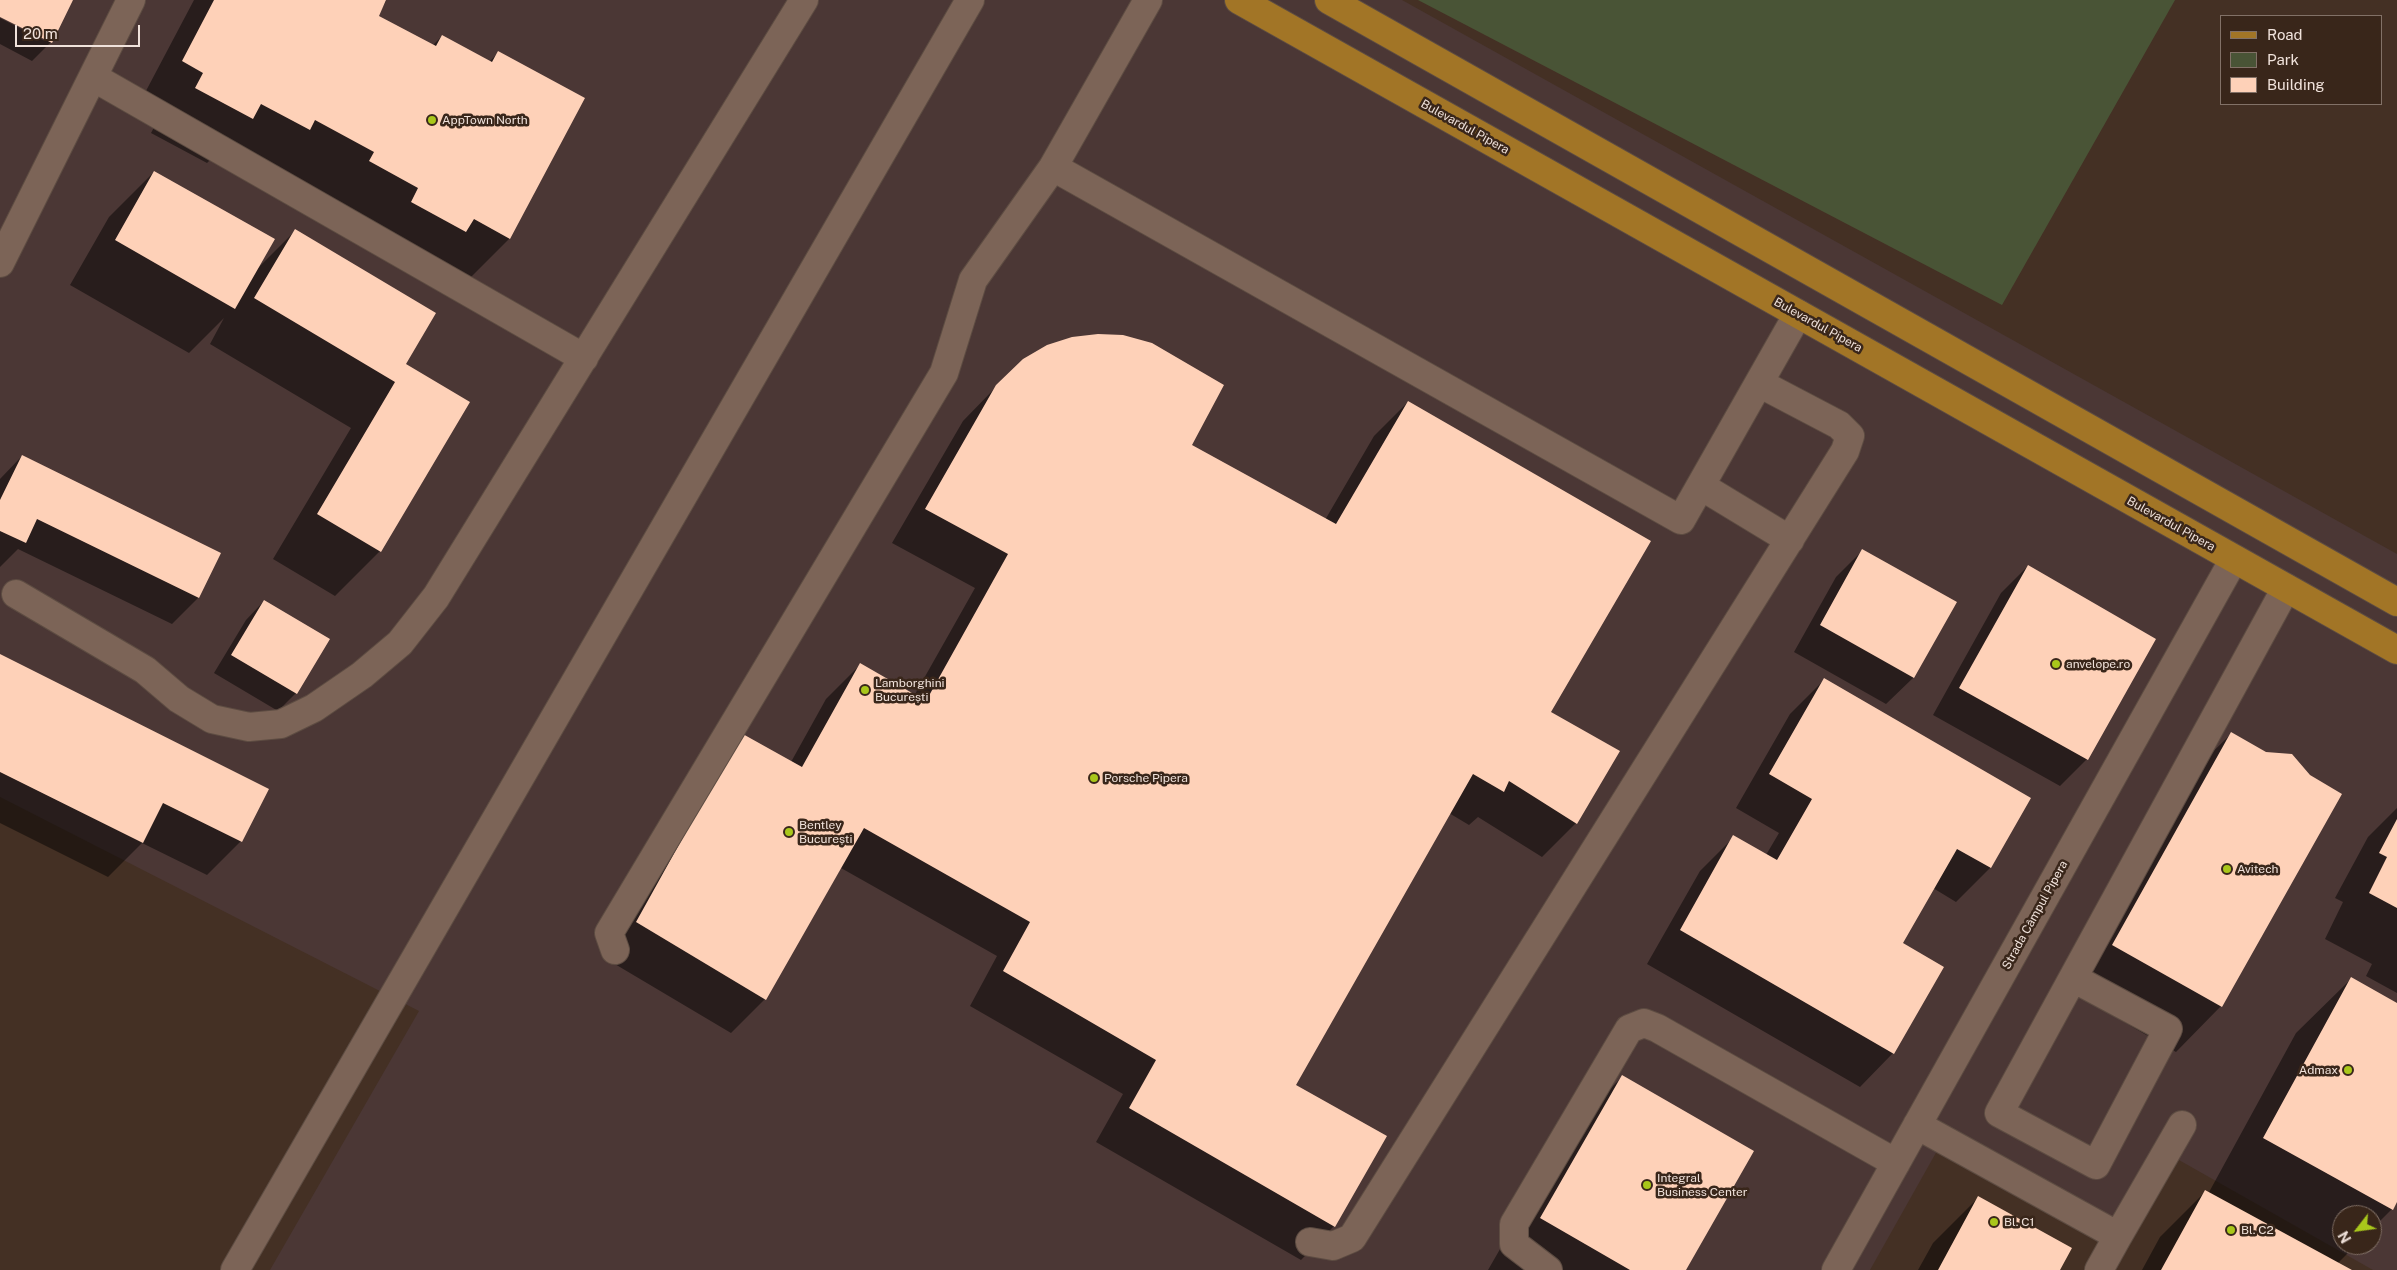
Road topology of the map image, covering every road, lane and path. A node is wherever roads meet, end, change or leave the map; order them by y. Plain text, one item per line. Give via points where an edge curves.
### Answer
1 (131, 0) edge
2 (804, 0) edge
3 (970, 0) edge
4 (1148, 0) edge
5 (1239, 0) edge
6 (1329, 0) edge
7 (93, 76) junction
8 (1052, 167) junction
9 (0, 263) edge
10 (1798, 314) junction
11 (584, 358) junction
12 (1759, 383) junction
13 (1701, 486) junction
14 (1790, 540) junction
15 (2234, 559) junction
16 (2286, 588) junction
17 (16, 594) dead end
18 (2397, 602) edge
19 (2397, 650) edge
20 (615, 950) dead end
21 (2073, 978) junction
22 (1917, 1125) junction
23 (2182, 1125) dead end
24 (1896, 1163) junction
25 (2118, 1236) junction
26 (1310, 1242) dead end
27 (235, 1270) edge
28 (1548, 1270) edge
29 (1836, 1270) edge
30 (2099, 1270) edge

1 - 7 street
2 - 11 street
3 - 27 street
4 - 8 street
5 - 10 main road, Bulevardul Pipera
6 - 18 main road
7 - 9 street
7 - 11 street
8 - 13 street via 1681,520
8 - 20 street via 973,280 944,373 609,933
10 - 12 street
10 - 15 main road, Bulevardul Pipera
11 - 17 street via 436,597 400,643 362,676 314,708 281,724 249,727 212,719 179,700 145,670
12 - 13 street
12 - 14 street via 1839,425 1850,436
13 - 14 street
14 - 26 street via 1352,1238 1334,1246
15 - 16 main road, Bulevardul Pipera
15 - 22 street, Strada Câmpul Pipera
16 - 19 main road, Bulevardul Pipera
16 - 21 street
21 - 21 street via 1999,1113 2096,1165 2168,1029
22 - 24 street, Strada Câmpul Pipera
22 - 25 street
23 - 25 street
24 - 28 street via 1644,1023 1629,1029 1514,1224 1514,1244
24 - 29 street, Strada Câmpul Pipera
25 - 30 street

